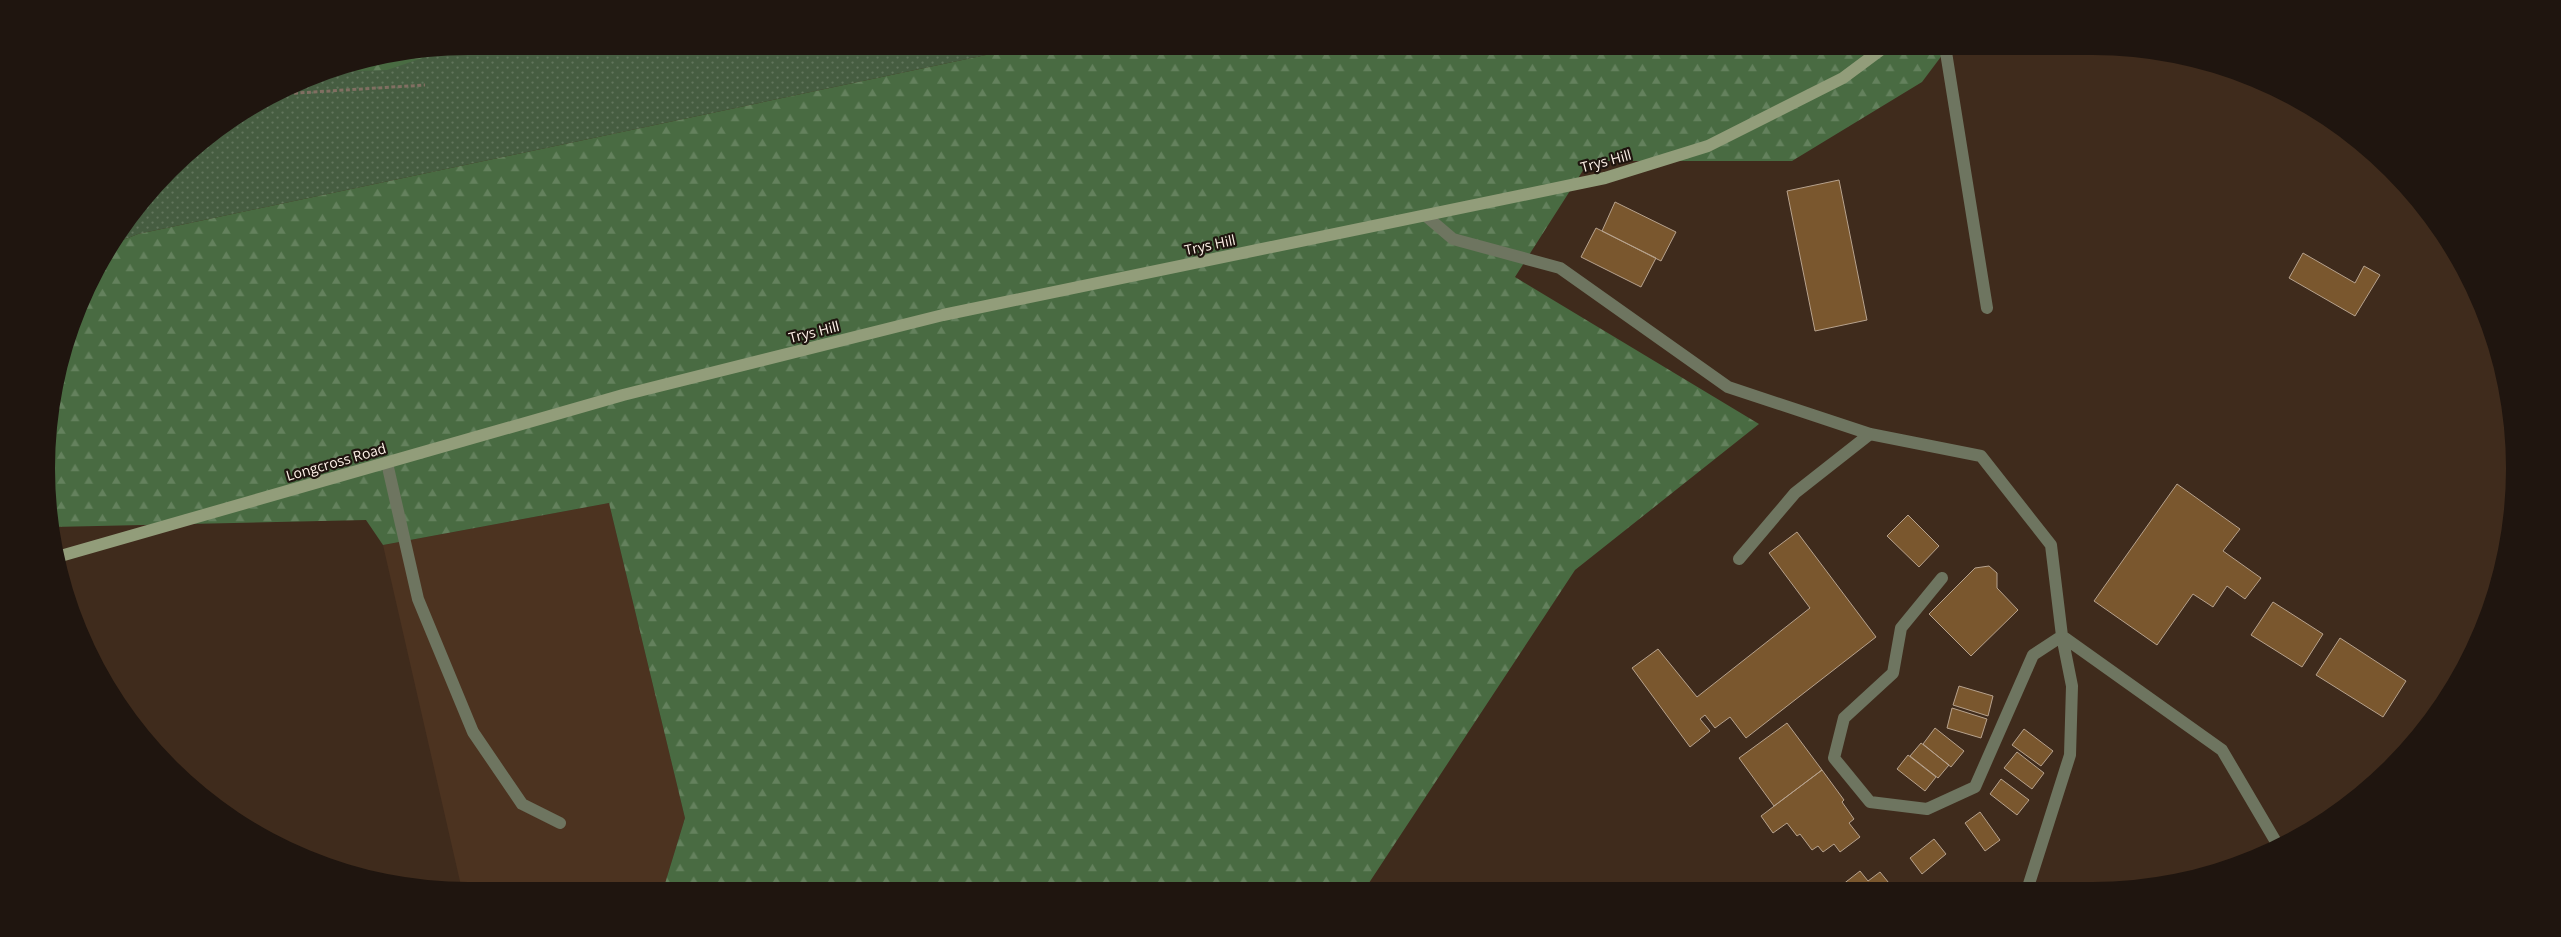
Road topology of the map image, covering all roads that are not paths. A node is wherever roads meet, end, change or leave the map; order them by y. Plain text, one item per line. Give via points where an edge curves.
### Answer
1 (1874, 55) edge
2 (1946, 55) edge
3 (1426, 216) junction
4 (1987, 308) dead end
5 (623, 396) joint
6 (1870, 434) junction
7 (387, 463) junction
8 (64, 555) edge
9 (1739, 559) dead end
10 (1942, 578) dead end
11 (2062, 636) junction
12 (560, 823) dead end
13 (2274, 839) edge
14 (2030, 882) edge

1 - 3 main road, Trys Hill via 1842,78 1708,146 1605,178
2 - 4 lane
3 - 5 main road, Trys Hill via 944,315
3 - 6 lane via 1453,239 1560,268 1728,387
5 - 7 main road, Longcross Road
6 - 9 lane via 1795,493
6 - 11 lane via 1981,456 2051,545
7 - 8 main road, Longcross Road
7 - 12 lane via 418,599 473,732 522,804
10 - 11 lane via 1901,628 1893,673 1844,718 1834,758 1870,802 1927,809 1975,786 2033,655
11 - 13 lane via 2222,750
11 - 14 lane via 2072,686 2070,755

